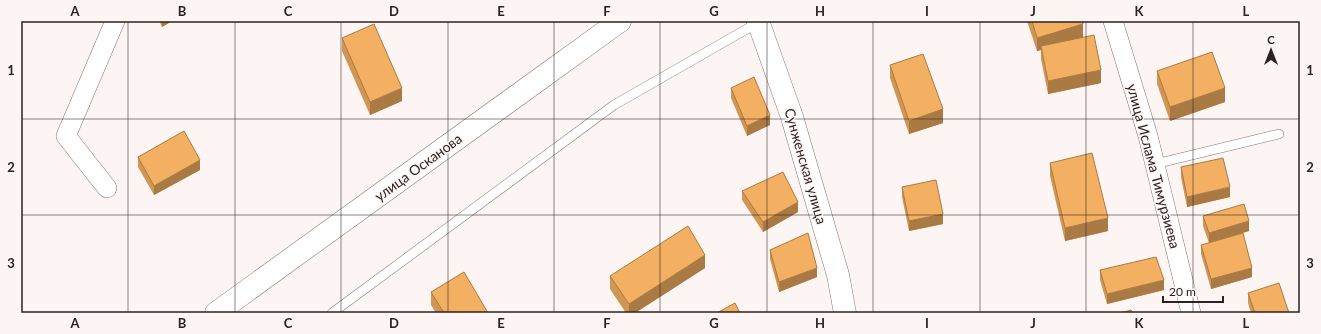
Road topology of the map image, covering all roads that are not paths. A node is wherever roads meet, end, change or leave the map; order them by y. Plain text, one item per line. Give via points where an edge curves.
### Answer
1 (115, 21) edge
2 (620, 21) edge
3 (1113, 21) edge
4 (758, 22) edge
5 (1279, 134) dead end
6 (1155, 164) junction
7 (107, 188) dead end
8 (216, 313) edge
9 (332, 313) edge
10 (845, 313) edge
11 (1190, 313) edge

1 - 7 street via 66,136
2 - 8 main road, улица Осканова
3 - 6 street, улица Ислама Тимурзиева
4 - 9 lane via 614,105
4 - 10 main road, Сунженская улица via 792,117 838,275
5 - 6 lane
6 - 11 street, улица Ислама Тимурзиева

